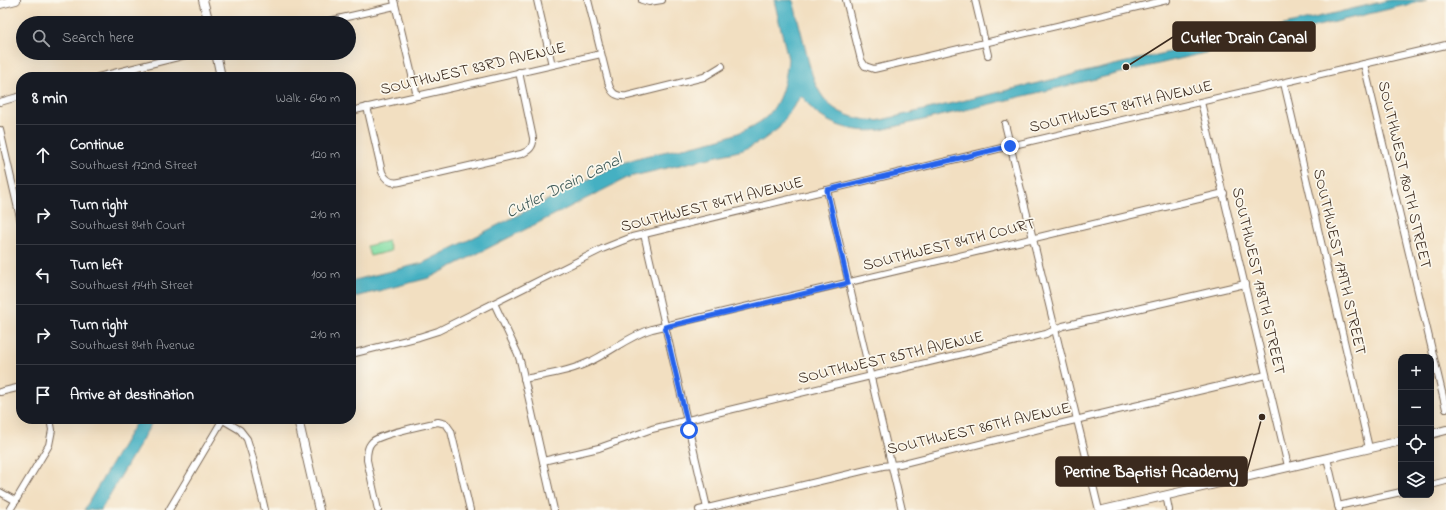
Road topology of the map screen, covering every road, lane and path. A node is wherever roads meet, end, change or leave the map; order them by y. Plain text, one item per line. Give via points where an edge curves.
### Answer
1 (16, 0) edge
2 (203, 0) edge
3 (537, 0) edge
4 (588, 0) edge
5 (642, 0) edge
6 (662, 0) edge
7 (846, 0) edge
8 (975, 0) edge
9 (1167, 0) edge
10 (394, 3) edge
11 (0, 4) edge
12 (207, 16) edge
13 (346, 16) edge
14 (985, 43) junction
15 (1446, 45) edge
16 (601, 54) junction
17 (988, 55) dead end
18 (166, 60) edge
19 (217, 60) edge
20 (1364, 64) junction
21 (552, 65) junction
22 (722, 66) dead end
23 (118, 72) edge
24 (220, 72) edge
25 (519, 72) junction
26 (1284, 83) junction
27 (417, 96) junction
28 (16, 97) edge
29 (0, 102) edge
30 (1201, 102) junction
31 (367, 107) junction
32 (356, 109) edge
33 (1005, 124) dead end
34 (0, 130) edge
35 (1010, 146) junction
36 (16, 187) edge
37 (827, 190) junction
38 (1224, 193) junction
39 (644, 234) junction
40 (1032, 239) junction
41 (848, 283) junction
42 (1245, 284) junction
43 (494, 304) junction
44 (665, 327) junction
45 (1054, 330) junction
46 (356, 353) edge
47 (1266, 375) junction
48 (870, 376) junction
49 (524, 379) junction
50 (16, 388) edge
51 (0, 392) edge
52 (1446, 409) edge
53 (1076, 420) junction
54 (686, 421) junction
55 (51, 424) edge
56 (220, 424) edge
57 (231, 424) edge
58 (299, 424) edge
59 (1446, 430) edge
60 (1434, 433) edge
61 (1398, 442) edge
62 (1369, 448) junction
63 (1327, 458) junction
64 (543, 461) junction
65 (892, 465) junction
66 (1288, 466) junction
67 (1446, 481) edge
68 (1434, 484) edge
69 (0, 492) edge
70 (1398, 493) edge
71 (1166, 495) junction
72 (16, 501) junction
73 (707, 508) junction
74 (1338, 508) edge
75 (10, 510) edge
76 (169, 510) edge
77 (265, 510) edge
78 (319, 510) edge
79 (378, 510) edge
80 (470, 510) edge
81 (554, 510) edge
82 (699, 510) edge
83 (902, 510) edge
84 (1099, 510) edge
85 (1103, 510) edge
86 (1169, 510) edge

1 - 11 street
2 - 12 street
3 - 21 street
4 - 16 street
5 - 6 street
7 - 14 street via 859,56 865,66 870,68
8 - 14 street
9 - 14 street
10 - 13 street
10 - 27 street
14 - 17 street
15 - 20 street, SOUTHWEST 84TH AVENUE
16 - 21 street, SOUTHWEST 83RD AVENUE
16 - 22 street via 612,92 627,96 704,78
18 - 23 street
19 - 24 street
20 - 26 street, SOUTHWEST 84TH AVENUE
20 - 52 street, SOUTHWEST 180TH STREET
21 - 25 street, SOUTHWEST 83RD AVENUE
25 - 27 street, SOUTHWEST 83RD AVENUE
25 - 31 street via 534,138 531,148 521,154 400,182 392,183 386,179 380,167
26 - 30 street, SOUTHWEST 84TH AVENUE
26 - 62 street, SOUTHWEST 179TH STREET
27 - 31 street, SOUTHWEST 83RD AVENUE
28 - 29 street
30 - 35 street, SOUTHWEST 84TH AVENUE
30 - 38 street, SOUTHWEST 178TH STREET
31 - 32 street, SOUTHWEST 83RD AVENUE
33 - 35 street
34 - 36 street
35 - 37 street, SOUTHWEST 84TH AVENUE
35 - 40 street
37 - 39 street, SOUTHWEST 84TH AVENUE
37 - 41 street
38 - 40 street, SOUTHWEST 84TH COURT
38 - 42 street, SOUTHWEST 178TH STREET
39 - 43 street, SOUTHWEST 84TH AVENUE via 602,249
39 - 44 street
40 - 41 street, SOUTHWEST 84TH COURT
40 - 45 street
41 - 44 street, SOUTHWEST 84TH COURT
41 - 48 street
42 - 45 street, SOUTHWEST 85TH AVENUE via 1062,326
42 - 47 street, SOUTHWEST 178TH STREET
43 - 46 street, SOUTHWEST 84TH AVENUE via 434,333
43 - 49 street via 518,354
44 - 49 street, SOUTHWEST 84TH COURT via 633,336 579,366
44 - 54 street
45 - 48 street, SOUTHWEST 85TH AVENUE
45 - 53 street
47 - 53 street, SOUTHWEST 86TH AVENUE
47 - 66 street, SOUTHWEST 178TH STREET
48 - 54 street, SOUTHWEST 85TH AVENUE
48 - 65 street
49 - 64 street
50 - 51 street
53 - 65 street, SOUTHWEST 86TH AVENUE
53 - 84 street
54 - 64 street, SOUTHWEST 85TH AVENUE via 652,429 599,448
54 - 73 street
55 - 72 street via 52,436 49,445
56 - 76 street
57 - 77 street via 247,439
58 - 78 street
59 - 60 street
61 - 62 street
62 - 63 street
63 - 66 street
63 - 74 street
64 - 81 street
65 - 73 street, SOUTHWEST 86TH AVENUE
65 - 83 street
66 - 71 street
67 - 68 street
69 - 72 street
70 - 74 street
71 - 85 street
71 - 86 street
72 - 75 street
73 - 82 street, SOUTHWEST 86TH AVENUE
79 - 80 street via 367,460 370,443 380,436 438,422 446,424 453,437

